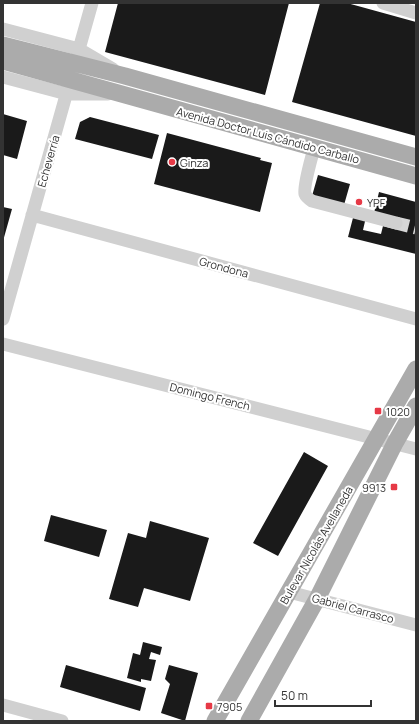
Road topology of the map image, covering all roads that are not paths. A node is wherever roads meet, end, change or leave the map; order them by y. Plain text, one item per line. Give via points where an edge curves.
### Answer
1 (92, 3) edge
2 (383, 3) edge
3 (416, 13) edge
4 (3, 29) edge
5 (3, 45) edge
6 (3, 61) edge
7 (73, 72) junction
8 (3, 77) edge
9 (314, 148) junction
10 (416, 157) edge
11 (416, 176) edge
12 (32, 215) junction
13 (396, 223) tunnel mouth
14 (3, 318) edge
15 (416, 319) edge
16 (3, 344) edge
17 (416, 370) edge
18 (416, 406) edge
19 (376, 439) junction
20 (395, 443) junction
21 (416, 449) edge
22 (289, 592) junction
23 (317, 599) junction
24 (416, 625) edge
25 (3, 705) edge
26 (62, 721) edge
27 (215, 721) edge
28 (249, 721) edge

1 - 7 street, Echeverría
2 - 3 street
4 - 7 street
5 - 7 main road, Avenida Doctor Luis Cándido Carballo
6 - 7 main road, Avenida Doctor Luis Cándido Carballo
7 - 8 street, Avenida Doctor Luis Cándido Carballo
7 - 9 main road, Avenida Doctor Luis Cándido Carballo via 120,94
7 - 10 main road, Avenida Doctor Luis Cándido Carballo via 125,76
7 - 12 street, Echeverría
9 - 11 main road, Avenida Doctor Luis Cándido Carballo
9 - 13 street via 305,186 307,197 312,201
12 - 14 street, Echeverría
12 - 15 street, Grondona
16 - 19 street, Domingo French
17 - 19 main road, Bulevar Nicolás Avellaneda
18 - 20 main road, Bulevar Nicolás Avellaneda
19 - 20 street, Domingo French
19 - 22 main road, Bulevar Nicolás Avellaneda
20 - 21 street, Domingo French
20 - 23 main road, Bulevar Nicolás Avellaneda
22 - 23 street, Gabriel Carrasco
22 - 27 main road, Bulevar Nicolás Avellaneda
23 - 24 street, Gabriel Carrasco
23 - 28 main road, Bulevar Nicolás Avellaneda
25 - 26 street

